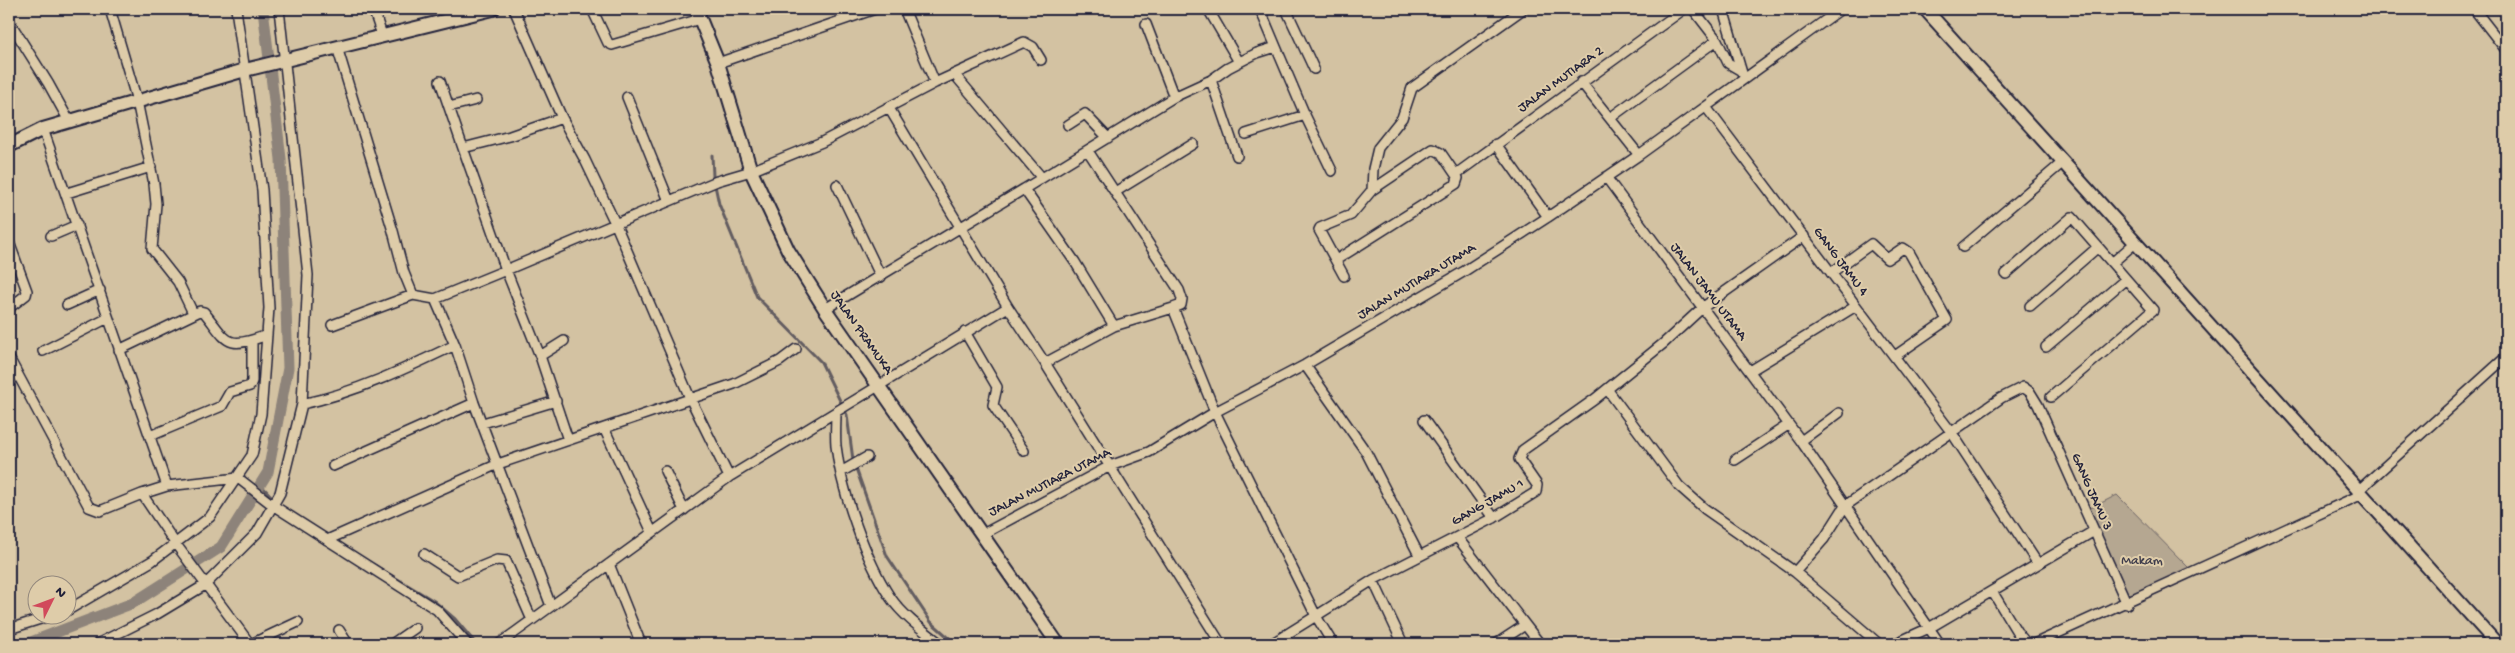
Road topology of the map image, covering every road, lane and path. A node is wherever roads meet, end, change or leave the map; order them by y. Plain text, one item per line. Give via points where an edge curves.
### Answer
1 (110, 9) edge
2 (236, 9) edge
3 (279, 9) edge
4 (373, 9) edge
5 (493, 9) edge
6 (514, 9) edge
7 (592, 9) edge
8 (875, 9) edge
9 (904, 9) edge
10 (1208, 9) edge
11 (1260, 9) edge
12 (1286, 9) edge
13 (1523, 9) edge
14 (1684, 9) edge
15 (1693, 9) edge
16 (1723, 9) edge
17 (1841, 9) edge
18 (1925, 9) edge
19 (2474, 9) edge
20 (468, 12) edge
21 (698, 14) edge
22 (9, 21) edge
23 (1146, 24) dead end
24 (382, 35) junction
25 (1717, 40) junction
26 (337, 47) junction
27 (1276, 47) junction
28 (2506, 50) edge
29 (1041, 60) dead end
30 (280, 62) junction
31 (1239, 62) junction
32 (718, 63) junction
33 (1314, 69) dead end
34 (247, 70) junction
35 (1743, 74) junction
36 (955, 75) junction
37 (1211, 80) junction
38 (440, 81) dead end
39 (1581, 82) junction
40 (935, 83) junction
41 (627, 97) dead end
42 (1174, 97) junction
43 (476, 100) dead end
44 (136, 101) junction
45 (448, 107) junction
46 (1706, 107) junction
47 (890, 108) junction
48 (1305, 115) junction
49 (562, 118) junction
50 (1610, 118) junction
51 (69, 122) junction
52 (1068, 124) dead end
53 (43, 129) junction
54 (1246, 134) dead end
55 (1108, 138) junction
56 (1193, 144) dead end
57 (1496, 144) junction
58 (9, 146) edge
59 (463, 148) junction
60 (1088, 151) junction
61 (1639, 155) junction
62 (1237, 156) dead end
63 (2062, 163) junction
64 (151, 166) junction
65 (751, 171) junction
66 (1332, 171) dead end
67 (1456, 174) junction
68 (1606, 177) junction
69 (1042, 178) junction
70 (837, 185) dead end
71 (1024, 190) junction
72 (1372, 190) junction
73 (1115, 192) junction
74 (67, 193) junction
75 (669, 201) junction
76 (1548, 218) junction
77 (77, 224) junction
78 (616, 225) junction
79 (962, 229) junction
80 (51, 236) dead end
81 (1804, 236) junction
82 (9, 242) edge
83 (2135, 243) junction
84 (2098, 246) junction
85 (1963, 247) dead end
86 (1336, 260) junction
87 (2112, 263) junction
88 (506, 270) junction
89 (1831, 273) junction
90 (2006, 274) dead end
91 (1344, 276) dead end
92 (881, 277) junction
93 (2126, 278) junction
94 (100, 290) junction
95 (413, 295) junction
96 (435, 299) junction
97 (67, 305) dead end
98 (1856, 306) junction
99 (2030, 306) dead end
100 (1008, 307) junction
101 (9, 308) edge
102 (1173, 308) junction
103 (1702, 308) junction
104 (825, 309) junction
105 (193, 313) junction
106 (108, 318) junction
107 (332, 325) dead end
108 (1114, 326) junction
109 (965, 332) junction
110 (267, 336) junction
111 (252, 340) junction
112 (564, 341) dead end
113 (456, 345) junction
114 (2046, 347) dead end
115 (796, 348) dead end
116 (118, 350) junction
117 (43, 351) dead end
118 (540, 356) junction
119 (1895, 356) junction
120 (2506, 357) edge
121 (9, 358) edge
122 (1045, 363) junction
123 (1305, 365) junction
124 (1750, 371) junction
125 (879, 384) junction
126 (1607, 389) junction
127 (2051, 397) dead end
128 (690, 398) junction
129 (556, 401) junction
130 (474, 403) junction
131 (302, 404) junction
132 (841, 408) junction
133 (1215, 412) junction
134 (1839, 413) dead end
135 (1424, 420) dead end
136 (483, 423) junction
137 (1788, 424) junction
138 (604, 428) junction
139 (1952, 433) junction
140 (150, 436) junction
141 (568, 440) junction
142 (1801, 441) junction
143 (1024, 452) dead end
144 (867, 457) dead end
145 (1735, 460) dead end
146 (498, 464) junction
147 (333, 466) dead end
148 (1110, 466) junction
149 (665, 470) dead end
150 (841, 472) junction
151 (729, 477) junction
152 (239, 479) junction
153 (167, 486) junction
154 (2360, 490) junction
155 (142, 494) junction
156 (272, 504) junction
157 (1844, 506) junction
158 (684, 510) junction
159 (1494, 518) junction
160 (2094, 531) junction
161 (652, 532) junction
162 (981, 535) junction
163 (1457, 537) junction
164 (327, 540) junction
165 (178, 547) junction
166 (424, 554) dead end
167 (1419, 555) junction
168 (609, 564) junction
169 (2038, 564) junction
170 (1795, 572) junction
171 (1373, 580) junction
172 (204, 583) junction
173 (1992, 591) junction
174 (78, 604) edge
175 (2127, 604) junction
176 (552, 606) junction
177 (1316, 616) junction
178 (532, 620) junction
179 (298, 622) dead end
180 (28, 623) edge
181 (1525, 625) junction
182 (415, 628) dead end
183 (1929, 628) junction
184 (9, 629) edge
185 (340, 630) dead end
186 (395, 643) edge
187 (97, 644) edge
188 (251, 644) edge
189 (348, 644) edge
190 (468, 644) edge
191 (499, 644) edge
192 (642, 644) edge
193 (941, 644) edge
194 (1058, 644) edge
195 (1221, 644) edge
196 (1271, 644) edge
197 (1333, 644) edge
198 (1403, 644) edge
199 (1496, 644) edge
200 (1540, 644) edge
201 (1878, 644) edge
202 (1894, 644) edge
203 (1940, 644) edge
204 (2027, 644) edge
205 (2034, 644) edge
206 (2497, 644) edge

1 - 44 street
2 - 34 street
3 - 30 street
4 - 24 street
5 - 20 main road
6 - 49 street
7 - 21 street via 612,46
8 - 32 street
9 - 40 street
10 - 31 street
11 - 27 street
12 - 33 street
13 - 72 street via 1412,88 1402,118 1378,148
14 - 39 street, JALAN MUTIARA 2
15 - 25 street
16 - 35 street
17 - 35 street, JALAN MUTIARA UTAMA
18 - 63 main road
19 - 28 street
20 - 24 main road
21 - 32 main road, JALAN PRAMUKA
22 - 51 street
23 - 42 street
24 - 26 main road
25 - 35 street via 1728,63
25 - 50 street
26 - 30 main road
26 - 95 street
27 - 31 street
27 - 48 street
29 - 36 street via 1033,47 1024,42
30 - 34 main road
30 - 131 street via 308,275
31 - 37 street
32 - 65 main road, JALAN PRAMUKA
34 - 44 main road
34 - 110 street via 262,190 269,308
35 - 46 street, JALAN MUTIARA UTAMA
36 - 40 street
36 - 69 street
37 - 42 street
37 - 62 street
38 - 45 street
39 - 50 street
39 - 57 street, JALAN MUTIARA 2
40 - 47 street
41 - 75 street
42 - 55 street
43 - 45 street
44 - 51 main road
44 - 64 street
45 - 59 street
46 - 61 street, JALAN MUTIARA UTAMA
46 - 81 street, GANG JAMU 4
47 - 65 street via 822,142
47 - 79 street
48 - 54 street
48 - 66 street
49 - 59 street
49 - 78 street
50 - 61 street
51 - 53 main road
52 - 55 street via 1085,114
53 - 58 main road
53 - 74 street
55 - 60 street
56 - 73 street
57 - 67 street, JALAN MUTIARA 2
57 - 76 street
59 - 88 street
60 - 69 street
60 - 73 street
61 - 68 street, JALAN MUTIARA UTAMA
63 - 83 main road
63 - 85 street
64 - 74 street
64 - 105 street via 156,204 152,249 178,282
65 - 75 street via 716,181
65 - 104 main road, JALAN PRAMUKA via 788,250
67 - 72 street via 1441,153 1433,149
67 - 86 street, JALAN MUTIARA 2 via 1456,184
68 - 76 street, JALAN MUTIARA UTAMA
68 - 103 street, JALAN JAMU UTAMA
69 - 71 street
70 - 92 street
71 - 79 street
71 - 108 street via 1075,262
72 - 86 street via 1351,215 1320,228 1320,234
73 - 102 street via 1179,290 1181,304
74 - 77 street
75 - 78 street
76 - 123 street, JALAN MUTIARA UTAMA
77 - 80 street
77 - 94 street
78 - 88 street
78 - 128 street
79 - 92 street
79 - 100 street
81 - 89 street, GANG JAMU 4
81 - 103 street, GANG JAMU 1
82 - 101 street via 27,291
83 - 87 street
83 - 154 main road
84 - 87 street
84 - 90 street via 2072,217
84 - 99 street
86 - 91 street
87 - 93 street
88 - 96 street
88 - 118 street
89 - 98 street, GANG JAMU 4
89 - 119 street via 1871,244 1887,259 1903,248 1909,252 1947,320
92 - 104 street
93 - 114 street
93 - 127 street via 2152,310
94 - 97 street
94 - 106 street
95 - 96 street
95 - 107 street
96 - 113 street
98 - 119 street, GANG JAMU 4
98 - 124 street
100 - 109 street
100 - 122 street
102 - 108 street
102 - 133 street
103 - 124 street, JALAN JAMU UTAMA
103 - 126 street, GANG JAMU 1
104 - 125 main road, JALAN PRAMUKA
105 - 111 street via 204,312 229,342
105 - 116 street
106 - 116 street
106 - 117 street
108 - 122 street
109 - 125 street
109 - 143 street via 997,387 992,406
110 - 111 street
110 - 152 street via 261,414 252,455
111 - 140 street via 250,386 230,392 222,406
112 - 118 street
113 - 130 street
113 - 131 street via 326,399
115 - 128 street via 780,361 744,380
116 - 140 street
118 - 129 street
119 - 139 street, GANG JAMU 4
120 - 154 street
121 - 155 street via 89,507 100,511
122 - 148 street
123 - 133 street, JALAN MUTIARA UTAMA
123 - 167 street via 1366,452
124 - 137 street, JALAN JAMU UTAMA
125 - 132 street
125 - 162 main road, JALAN PRAMUKA
126 - 159 street, GANG JAMU 1 via 1524,450 1519,459 1538,489
126 - 170 street via 1679,486 1705,509
128 - 138 street
128 - 151 street
129 - 136 street
129 - 141 street
130 - 136 street
130 - 147 street
131 - 156 street via 280,494
132 - 150 street via 836,446
132 - 151 street
133 - 148 street, JALAN MUTIARA UTAMA via 1149,452
133 - 177 street
134 - 142 street
135 - 159 street
136 - 146 street
137 - 142 street, JALAN JAMU UTAMA
137 - 145 street
138 - 141 street
138 - 161 street
139 - 157 street
139 - 160 street, GANG JAMU 3 via 2023,387 2030,392
139 - 169 street, GANG JAMU 4
140 - 153 street
141 - 146 street
142 - 157 street, JALAN JAMU UTAMA
144 - 150 street
146 - 164 street
146 - 176 street
148 - 162 street, JALAN MUTIARA UTAMA
148 - 195 street
149 - 158 street
150 - 193 street via 874,567 891,598 914,623
151 - 158 street
152 - 153 street
152 - 156 street
152 - 165 street via 210,518
153 - 155 street
154 - 175 street via 2356,497
154 - 206 main road
155 - 165 street
156 - 164 street
156 - 172 street via 256,533
157 - 170 street via 1824,539
157 - 183 street, JALAN JAMU UTAMA
158 - 161 street
159 - 163 street, GANG JAMU 1
160 - 169 street
160 - 175 street, GANG JAMU 3
161 - 168 street
162 - 194 main road, JALAN PRAMUKA
163 - 167 street, GANG JAMU 1
163 - 181 street
164 - 190 street via 437,610
165 - 172 street
165 - 174 street
166 - 178 street via 455,576 496,560 506,560
167 - 171 street, GANG JAMU 1
168 - 176 street
168 - 192 street
169 - 173 street
170 - 201 street
171 - 177 street, GANG JAMU 1
171 - 198 street
172 - 187 street via 157,614
172 - 188 street
173 - 183 street
173 - 204 street
175 - 205 street
176 - 178 street
177 - 196 street, GANG JAMU 1
177 - 197 street
178 - 191 street
179 - 188 street
180 - 184 street
181 - 199 street
181 - 200 street
182 - 186 street
183 - 202 street
183 - 203 street, JALAN JAMU UTAMA
185 - 189 street

